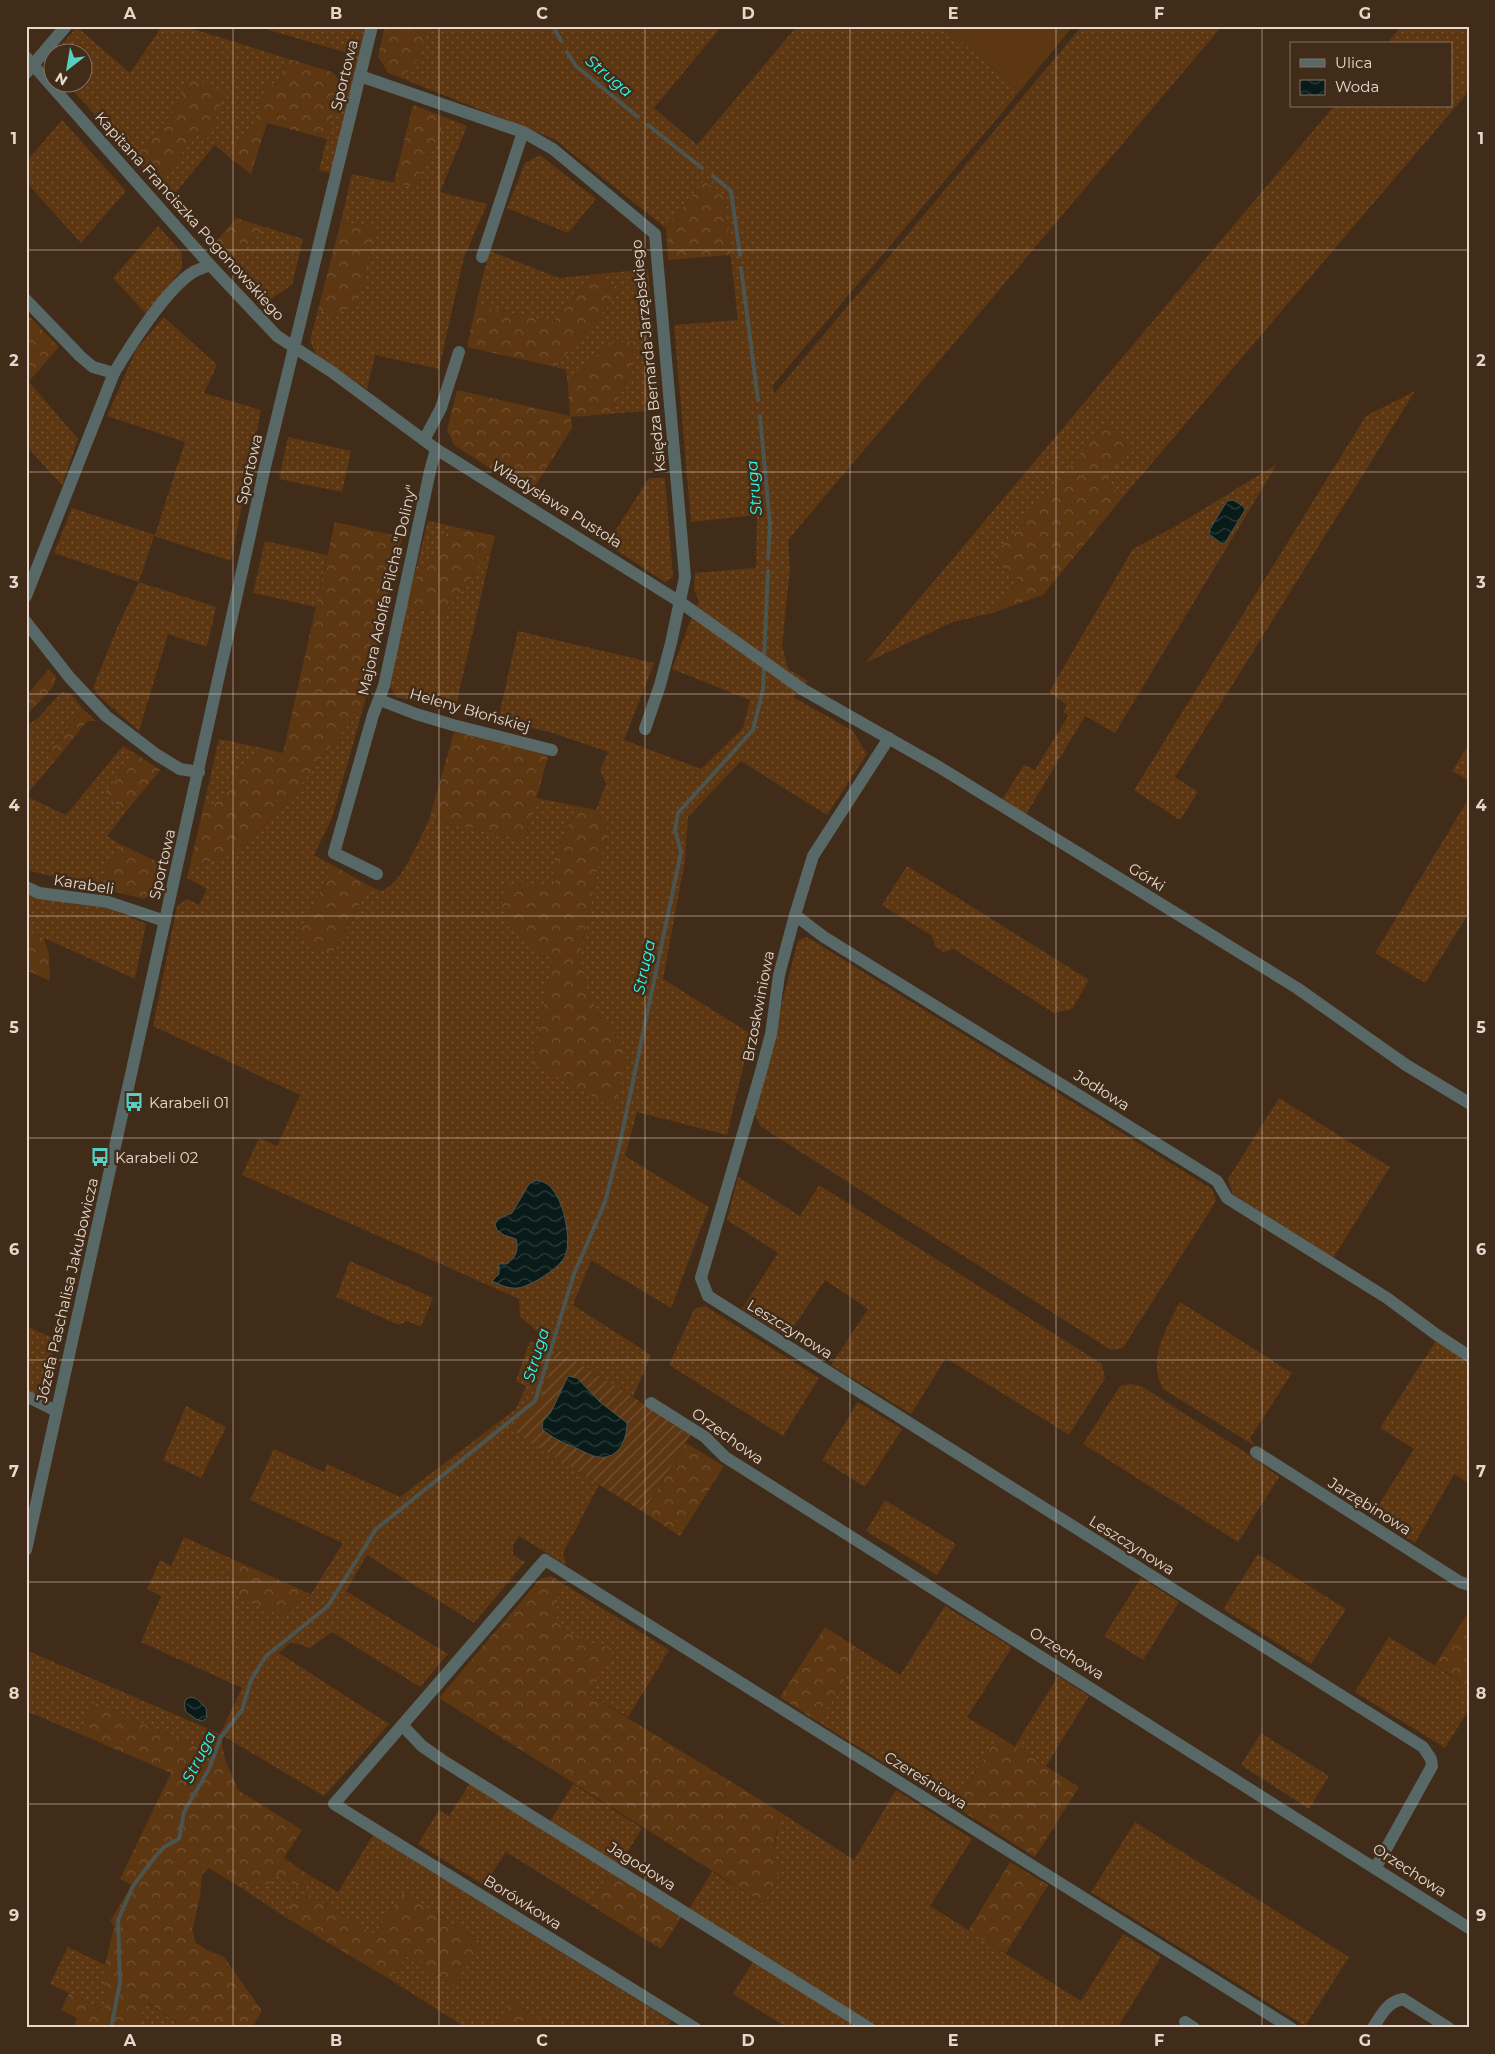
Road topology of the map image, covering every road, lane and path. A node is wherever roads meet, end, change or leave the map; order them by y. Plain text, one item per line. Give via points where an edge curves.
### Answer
1 (66, 26) edge
2 (372, 26) edge
3 (29, 65) edge
4 (360, 76) junction
5 (523, 132) junction
6 (482, 257) dead end
7 (210, 266) junction
8 (26, 300) edge
9 (294, 348) junction
10 (459, 352) dead end
11 (114, 373) junction
12 (424, 440) junction
13 (436, 449) junction
14 (26, 596) edge
15 (680, 602) junction
16 (26, 622) edge
17 (802, 689) joint
18 (380, 700) junction
19 (645, 729) dead end
20 (889, 738) junction
21 (552, 750) dead end
22 (199, 772) junction
23 (377, 874) dead end
24 (26, 887) edge
25 (794, 915) junction
26 (165, 921) junction
27 (1469, 1103) edge
28 (708, 1296) joint
29 (1469, 1356) edge
30 (26, 1396) edge
31 (652, 1404) dead end
32 (56, 1411) junction
33 (1256, 1452) dead end
34 (26, 1550) edge
35 (1469, 1585) edge
36 (402, 1725) junction
37 (1376, 1867) junction
38 (1469, 1928) edge
39 (694, 2028) edge
40 (869, 2028) edge
41 (1290, 2028) edge
42 (1373, 2028) edge
43 (1448, 2028) edge

1 - 3 street
2 - 4 street, Sportowa
3 - 7 street, Kapitana Franciszka Pogonowskiego
4 - 5 street, Księdza Bernarda Jarzębskiego
4 - 9 street, Sportowa
5 - 6 street
5 - 15 street, Księdza Bernarda Jarzębskiego via 553,149 655,234 685,577
7 - 9 street, Kapitana Franciszka Pogonowskiego via 277,336
7 - 11 street via 195,271 173,290
8 - 11 street via 93,367
9 - 12 street, Władysława Pustoła
9 - 22 street, Sportowa
10 - 12 street via 441,408
11 - 14 street
12 - 13 street, Władysława Pustoła
13 - 15 street, Władysława Pustoła
13 - 18 street, Majora Adolfa Pilcha "Doliny"
15 - 17 street, Władysława Pustoła
15 - 19 street, Księdza Bernarda Jarzębskiego via 660,684
16 - 22 street via 70,678 106,716 180,769
17 - 20 street, Górki
18 - 21 street, Heleny Błońskiej via 416,714
18 - 23 street, Majora Adolfa Pilcha "Doliny" via 334,853
20 - 25 street, Brzoskwiniowa via 813,856
20 - 27 street, Górki via 1297,988 1406,1065
22 - 26 street, Sportowa
24 - 26 street, Karabeli via 39,893 108,902
25 - 28 street, Brzoskwiniowa via 779,975 763,1067 701,1278
25 - 29 street, Jodłowa via 824,937 1217,1180 1227,1198 1387,1298
26 - 32 street, Józefa Paschalisa Jakubowicza
28 - 37 street, Leszczynowa via 1423,1747 1432,1766
30 - 32 street
31 - 37 street, Orzechowa via 705,1436 725,1457
32 - 34 street, Józefa Paschalisa Jakubowicza
33 - 35 street, Jarzębinowa
36 - 39 street, Borówkowa via 334,1804
36 - 40 street, Jagodowa via 422,1746 442,1760
36 - 41 street, Czereśniowa via 545,1560
37 - 38 street, Orzechowa
42 - 43 street via 1390,2004 1403,1999

